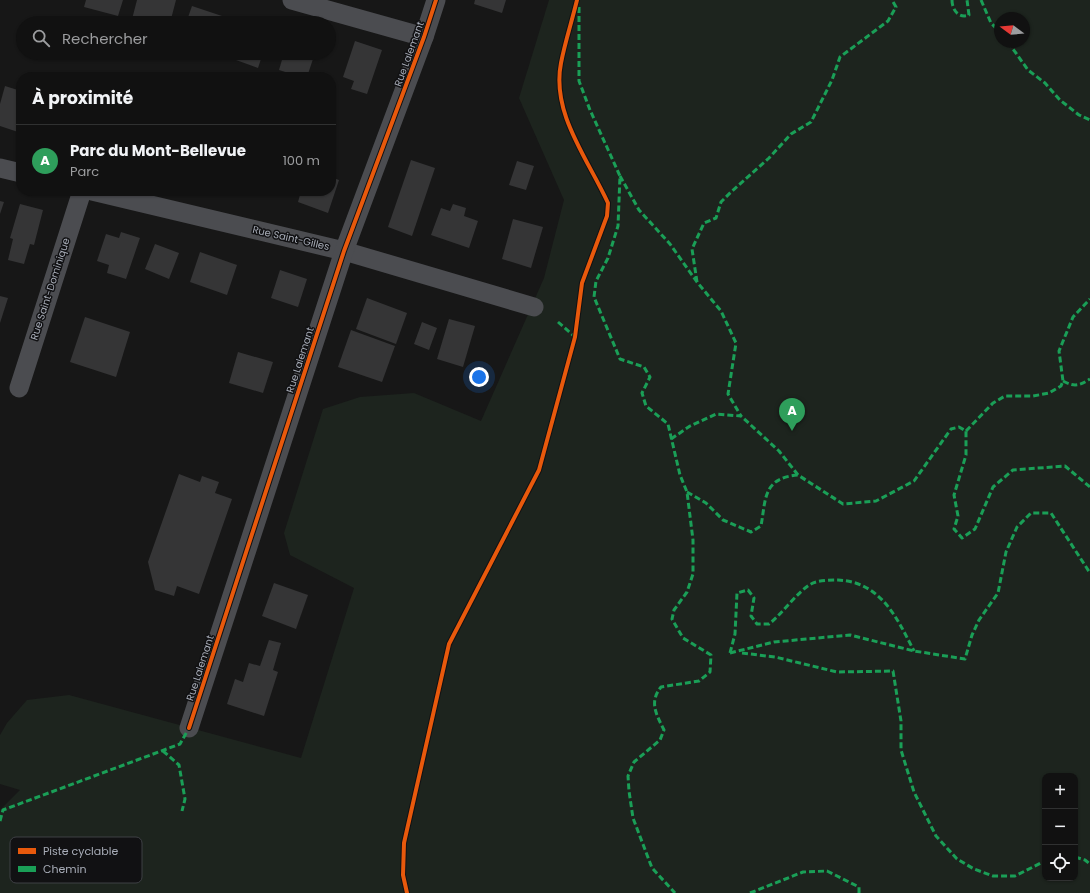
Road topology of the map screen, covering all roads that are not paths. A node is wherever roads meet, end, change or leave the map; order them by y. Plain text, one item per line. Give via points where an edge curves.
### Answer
1 (292, 0) edge
2 (436, 0) edge
3 (424, 37) junction
4 (0, 168) edge
5 (16, 172) edge
6 (80, 196) edge
7 (113, 196) edge
8 (344, 251) junction
9 (534, 307) dead end
10 (19, 388) dead end
11 (189, 728) dead end

1 - 3 street
2 - 3 street, Rue Lalemant
3 - 8 street, Rue Lalemant
4 - 5 street
6 - 10 street, Rue Saint-Dominique
7 - 8 street, Rue Saint-Gilles
8 - 9 street, Rue Saint-Gilles
8 - 11 street, Rue Lalemant

